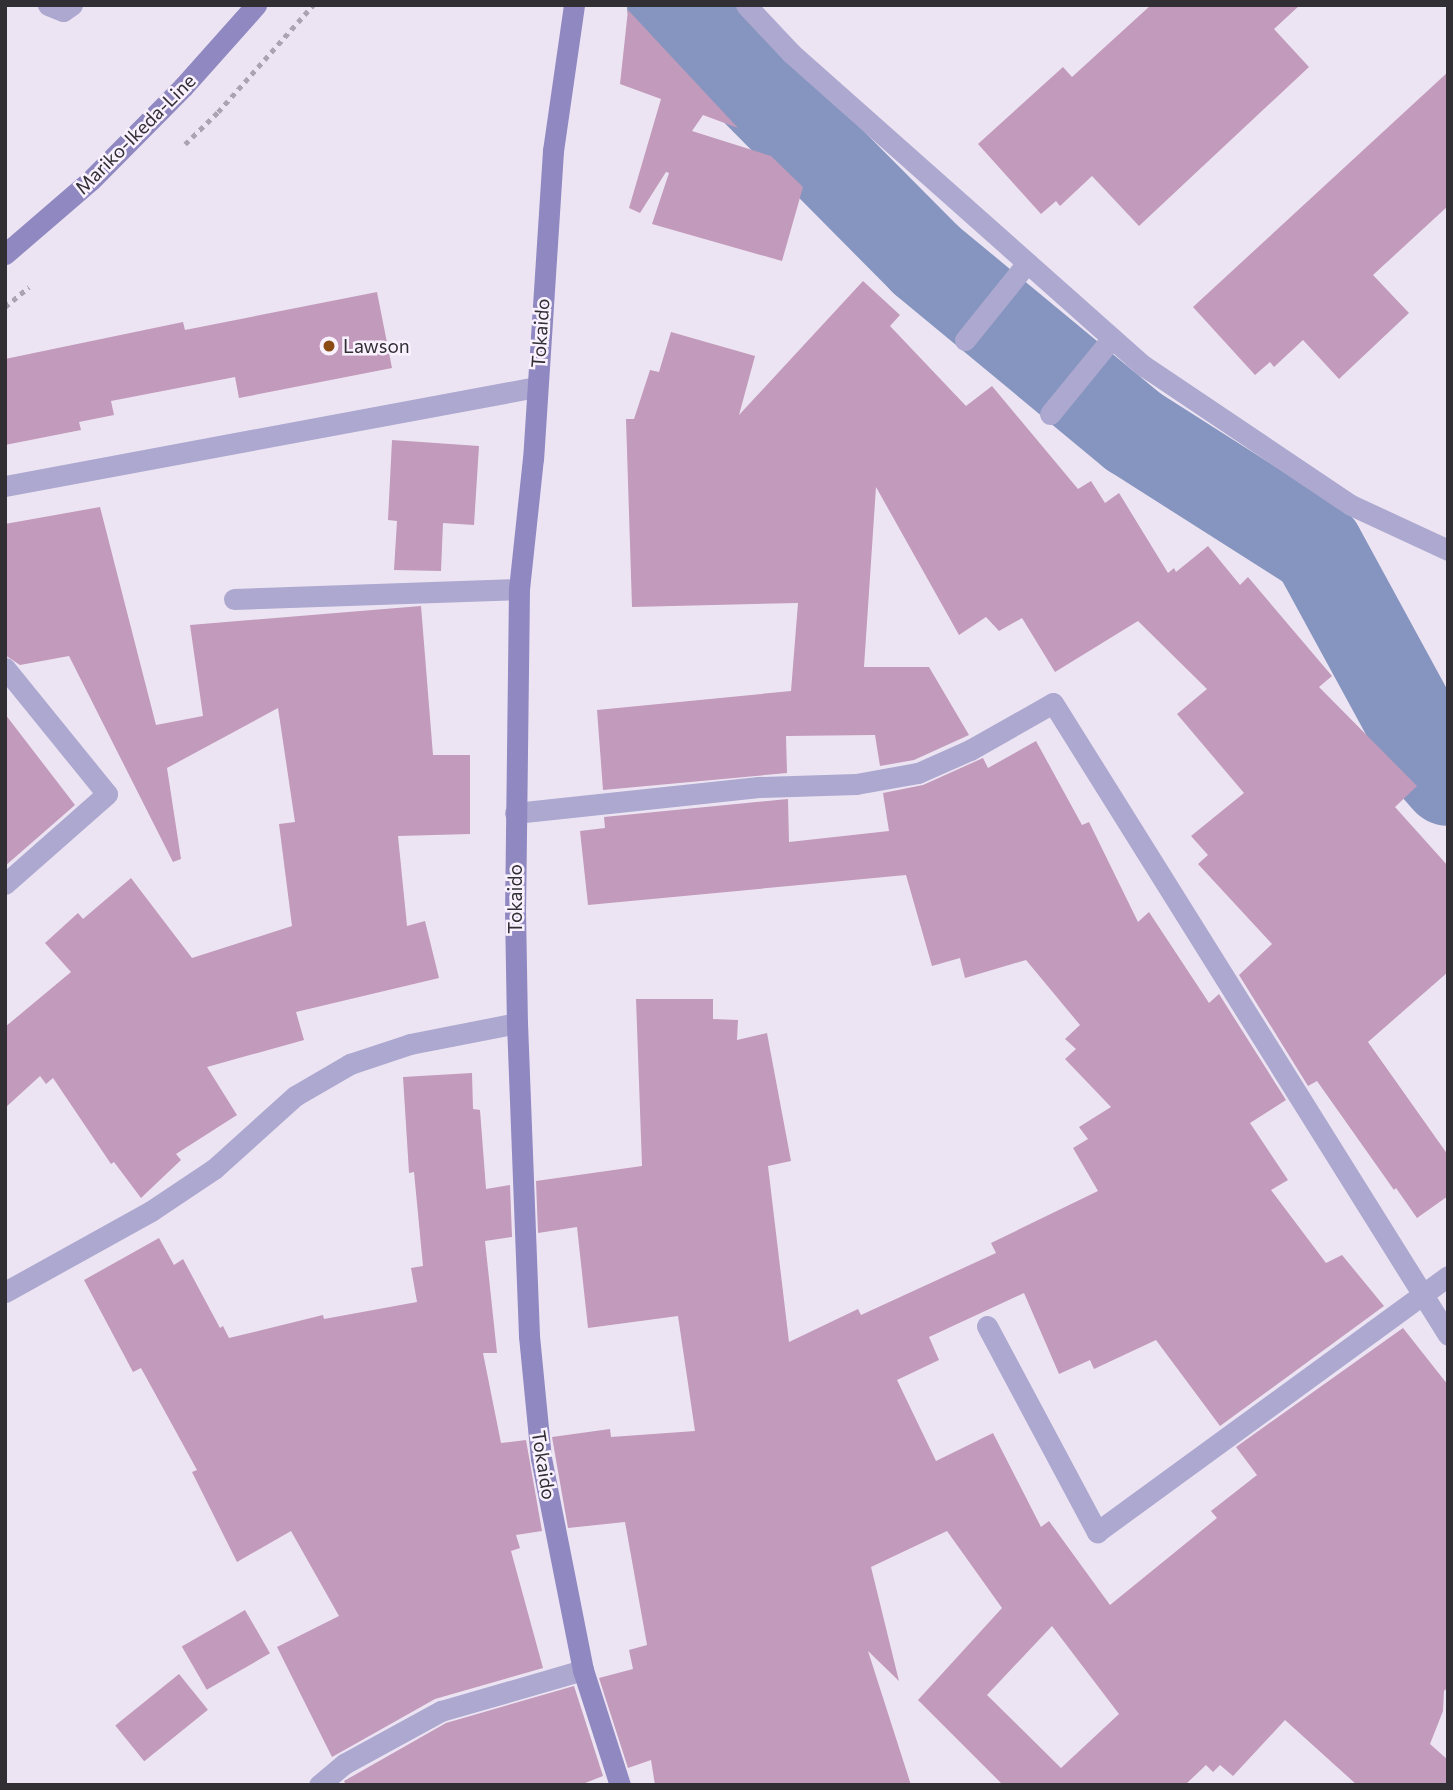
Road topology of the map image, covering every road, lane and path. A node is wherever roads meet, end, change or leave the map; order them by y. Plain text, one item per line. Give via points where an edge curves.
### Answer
1 (48, 5) edge
2 (72, 5) edge
3 (256, 5) edge
4 (574, 5) edge
5 (746, 5) edge
6 (5, 254) edge
7 (1027, 263) junction
8 (1112, 338) junction
9 (965, 340) dead end
10 (536, 387) junction
11 (1050, 414) dead end
12 (5, 486) edge
13 (1448, 550) edge
14 (519, 589) junction
15 (234, 599) dead end
16 (5, 668) edge
17 (515, 813) junction
18 (5, 884) edge
19 (517, 1023) junction
20 (1448, 1276) edge
21 (5, 1292) edge
22 (1420, 1295) junction
23 (987, 1326) dead end
24 (1448, 1335) edge
25 (583, 1670) junction
26 (319, 1785) edge
27 (620, 1785) edge

1 - 2 street via 63,11
3 - 6 main road, Mariko-Ikeda-Line via 91,180
4 - 10 main road, Tokaido via 553,151
5 - 7 street via 791,53
7 - 8 street
7 - 9 street
8 - 11 street
8 - 13 street via 1144,366 1351,505
10 - 12 street
10 - 14 main road, Tokaido
14 - 15 street
14 - 17 main road, Tokaido
16 - 18 street via 107,794
17 - 19 main road, Tokaido
17 - 22 street via 759,786 856,784 919,773 1053,703 1271,1048
19 - 21 street via 410,1044 350,1064 295,1096 214,1169 151,1211
19 - 25 main road, Tokaido via 529,1336 541,1458
20 - 22 street
22 - 23 street via 1097,1532
22 - 24 street
25 - 26 street via 441,1711 344,1764
25 - 27 main road, Tokaido

